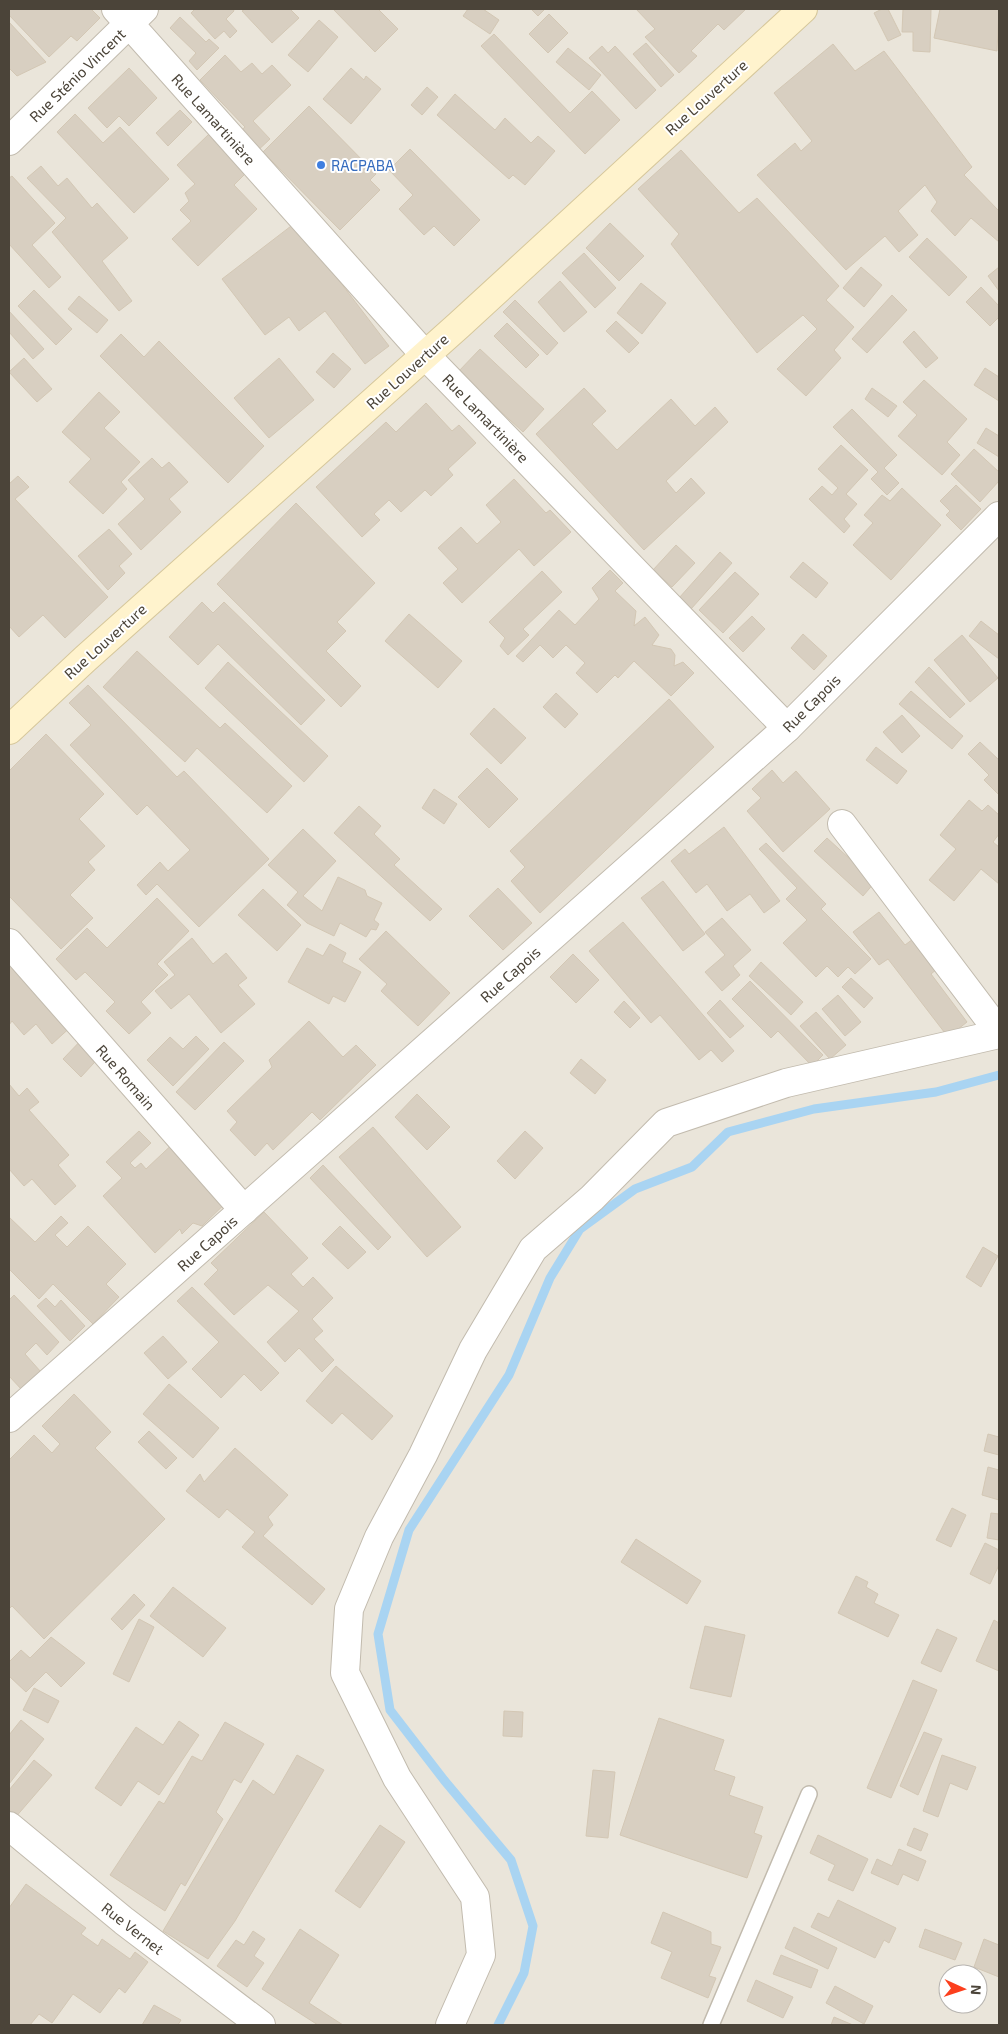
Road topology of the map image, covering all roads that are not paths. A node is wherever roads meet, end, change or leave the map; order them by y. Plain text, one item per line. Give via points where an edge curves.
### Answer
1 (803, 9) edge
2 (130, 14) edge
3 (9, 141) edge
4 (425, 355) junction
5 (999, 516) edge
6 (787, 728) junction
7 (9, 730) edge
8 (842, 824) dead end
9 (9, 943) edge
10 (999, 1033) edge
11 (244, 1210) junction
12 (9, 1418) edge
13 (808, 1794) dead end
14 (9, 1826) edge
15 (261, 2025) edge
16 (450, 2025) edge
17 (711, 2025) edge

1 - 4 main road, Rue Louverture
2 - 3 street, Rue Sténio Vincent
2 - 4 street, Rue Lamartinière
4 - 6 street, Rue Lamartinière
4 - 7 main road, Rue Louverture
5 - 6 street, Rue Capois
6 - 11 street, Rue Capois
8 - 10 street
9 - 11 street, Rue Romain
10 - 16 street via 786,1082 666,1123 592,1198 533,1249 473,1350 423,1456 379,1537 349,1609 345,1673 396,1778 475,1897 481,1955
11 - 12 street, Rue Capois
13 - 17 lane
14 - 15 street, Rue Vernet via 124,1921

